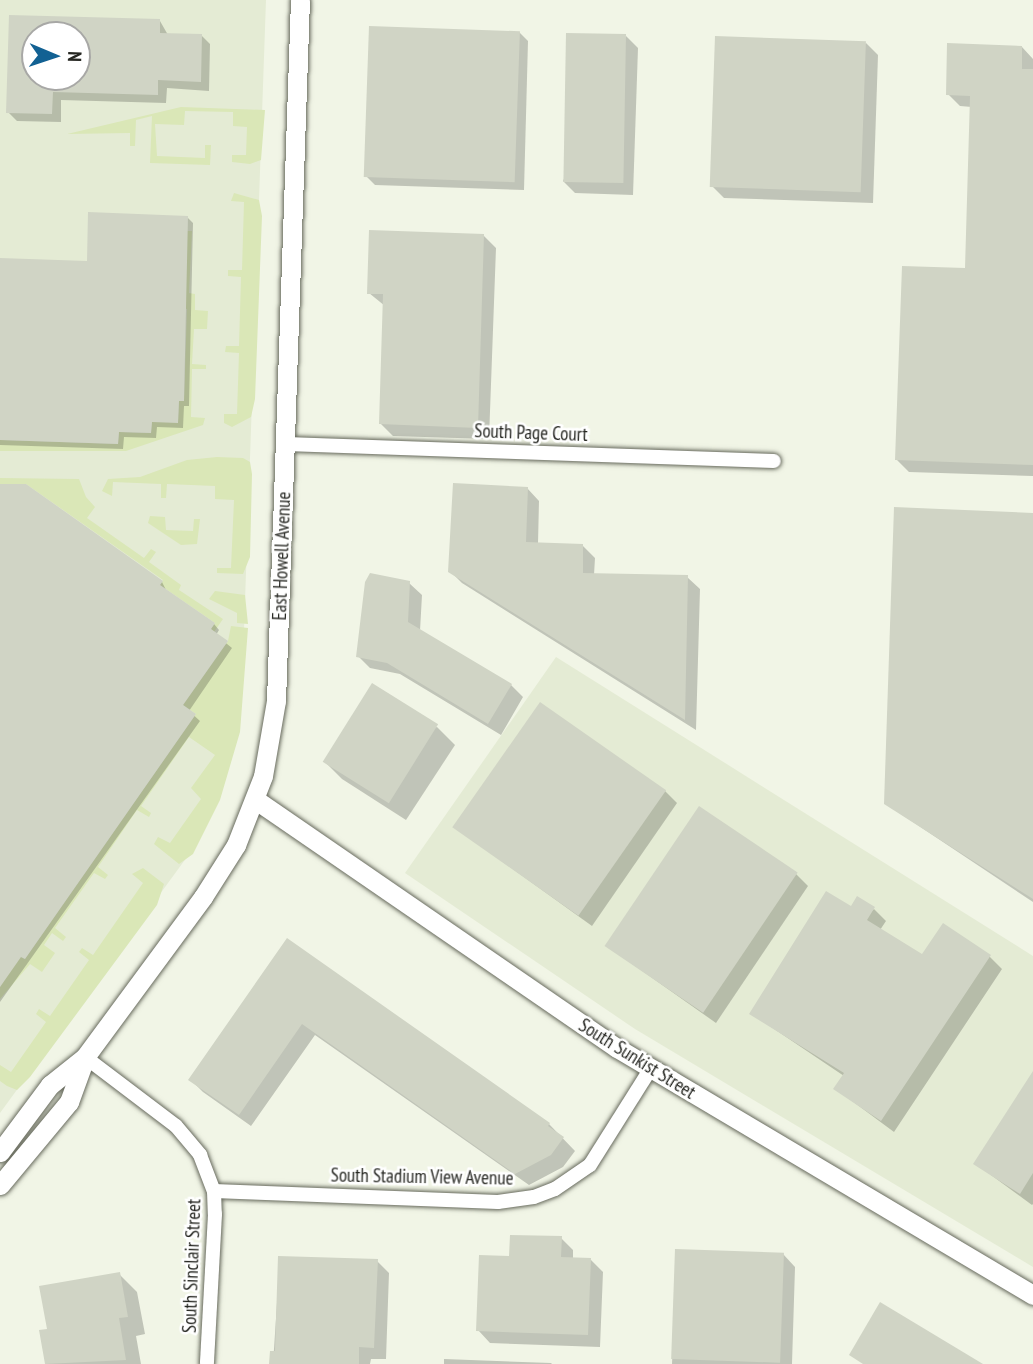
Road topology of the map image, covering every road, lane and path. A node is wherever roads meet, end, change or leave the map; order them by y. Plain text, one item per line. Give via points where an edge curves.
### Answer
1 (300, 0) edge
2 (286, 444) junction
3 (774, 461) dead end
4 (256, 800) junction
5 (85, 1057) junction
6 (651, 1068) junction
7 (0, 1152) edge
8 (0, 1185) edge
9 (214, 1191) junction
10 (1033, 1295) edge
11 (207, 1364) edge

1 - 2 street, East Howell Avenue
2 - 3 street, South Page Court
2 - 4 street, East Howell Avenue via 276,701
4 - 5 street, East Howell Avenue via 223,869
4 - 6 street, South Sunkist Street via 579,1024
5 - 7 street, East Howell Avenue via 50,1085
5 - 8 street, East Howell Avenue via 69,1101
5 - 9 street, South Sinclair Street via 176,1126 201,1155
6 - 9 street, South Stadium View Avenue via 590,1165 534,1197 498,1202
6 - 10 street, South Sunkist Street
9 - 11 street, South Sinclair Street

